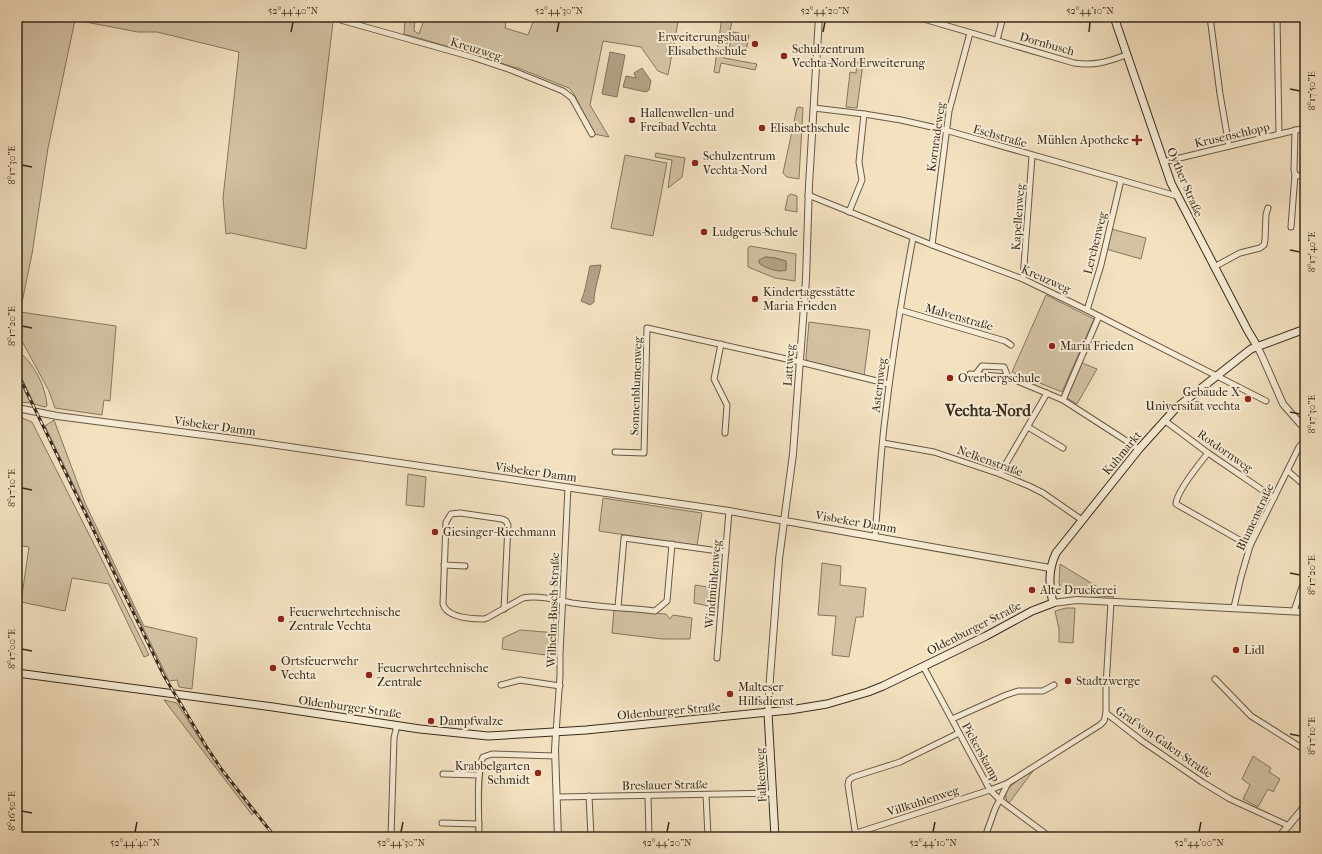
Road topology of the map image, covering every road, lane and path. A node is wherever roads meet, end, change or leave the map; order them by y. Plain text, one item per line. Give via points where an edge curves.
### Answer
1 (330, 17) edge
2 (819, 17) edge
3 (917, 17) edge
4 (1003, 17) edge
5 (1114, 17) edge
6 (1210, 17) edge
7 (1277, 17) edge
8 (970, 32) junction
9 (997, 40) junction
10 (1126, 55) junction
11 (814, 108) junction
12 (864, 114) junction
13 (1305, 128) edge
14 (946, 130) junction
15 (1296, 130) junction
16 (592, 134) dead end
17 (1279, 134) junction
18 (1229, 146) junction
19 (1032, 156) junction
20 (1163, 162) junction
21 (1295, 174) junction
22 (1305, 175) edge
23 (1121, 180) junction
24 (808, 195) junction
25 (1178, 196) junction
26 (1268, 208) dead end
27 (848, 212) junction
28 (1291, 227) dead end
29 (913, 238) junction
30 (932, 246) junction
31 (1214, 267) junction
32 (1023, 279) junction
33 (900, 310) junction
34 (1087, 310) junction
35 (1099, 316) junction
36 (1305, 329) edge
37 (721, 344) junction
38 (1011, 345) dead end
39 (1257, 346) junction
40 (800, 362) junction
41 (1217, 376) junction
42 (1008, 377) junction
43 (889, 384) junction
44 (1047, 393) junction
45 (1063, 400) junction
46 (1266, 401) dead end
47 (17, 408) edge
48 (1164, 420) junction
49 (1028, 427) junction
50 (1305, 429) edge
51 (725, 433) dead end
52 (1305, 440) edge
53 (883, 443) junction
54 (1063, 448) dead end
55 (1139, 449) junction
56 (615, 452) dead end
57 (1208, 452) junction
58 (1288, 471) junction
59 (1000, 474) junction
60 (1305, 486) edge
61 (568, 487) junction
62 (1274, 498) junction
63 (729, 511) junction
64 (784, 520) junction
65 (1082, 520) junction
66 (875, 536) junction
67 (672, 544) junction
68 (1250, 546) junction
69 (726, 552) junction
70 (444, 565) junction
71 (465, 566) dead end
72 (1050, 568) junction
73 (1305, 578) edge
74 (562, 600) junction
75 (1054, 602) junction
76 (1110, 602) junction
77 (618, 607) junction
78 (1234, 607) junction
79 (504, 609) junction
80 (1294, 611) junction
81 (1305, 612) edge
82 (717, 658) dead end
83 (923, 666) junction
84 (17, 673) edge
85 (1215, 679) dead end
86 (501, 685) dead end
87 (1054, 685) dead end
88 (560, 686) junction
89 (768, 713) junction
90 (1106, 713) junction
91 (952, 719) junction
92 (397, 725) junction
93 (556, 733) junction
94 (959, 733) junction
95 (1305, 750) edge
96 (555, 756) junction
97 (443, 774) dead end
98 (479, 775) junction
99 (1008, 783) junction
100 (990, 790) junction
101 (773, 793) junction
102 (706, 794) junction
103 (557, 796) junction
104 (589, 796) junction
105 (648, 796) junction
106 (1000, 800) junction
107 (1305, 806) edge
108 (442, 823) dead end
109 (479, 824) junction
110 (1289, 826) junction
111 (856, 835) edge
112 (391, 837) edge
113 (479, 837) edge
114 (558, 837) edge
115 (591, 837) edge
116 (649, 837) edge
117 (708, 837) edge
118 (775, 837) edge
119 (844, 837) edge
120 (985, 837) edge
121 (1050, 837) edge
122 (1279, 837) edge

1 - 16 street, Kreuzweg via 472,57 563,91 572,98
2 - 11 street, Lattweg
3 - 8 street, Dornbusch
4 - 9 street
5 - 10 main road, Oyther Straße
6 - 18 street
7 - 17 street
8 - 9 street, Dornbusch
8 - 14 street, Kornradeweg
9 - 10 street, Dornbusch via 1074,63 1105,63
10 - 20 main road, Oyther Straße
11 - 12 street, Eschstraße
11 - 24 street, Lattweg
12 - 14 street, Eschstraße
12 - 27 street via 859,162 862,180
13 - 15 street, Krusenschlopp
14 - 19 street, Eschstraße
14 - 30 street, Kornradeweg
15 - 17 street, Krusenschlopp
15 - 21 street
17 - 18 street, Krusenschlopp
18 - 20 street, Krusenschlopp
19 - 23 street, Eschstraße
19 - 32 street, Kapellenweg
20 - 25 main road, Oyther Straße
21 - 22 street
21 - 28 street
23 - 25 street, Eschstraße
23 - 34 street, Lerchenweg via 1101,265
24 - 27 street, Kreuzweg
24 - 40 street, Lattweg
25 - 31 main road, Oyther Straße
26 - 31 street via 1264,245 1240,253
27 - 29 street, Kreuzweg
29 - 30 street, Kreuzweg
29 - 33 street, Asternweg
30 - 32 street, Kreuzweg
31 - 39 main road, Oyther Straße
32 - 34 street, Kreuzweg
33 - 38 street, Malvenstraße via 1005,341
33 - 43 street, Asternweg
34 - 35 street, Kreuzweg
35 - 41 street, Kreuzweg
35 - 45 street
36 - 39 main road, Kuhmarkt
37 - 40 street
37 - 51 street via 714,379 727,405
37 - 56 street, Sonnenblumenweg via 647,328 644,453
39 - 41 main road, Kuhmarkt
39 - 50 street via 1283,404
40 - 43 street
40 - 64 street, Lattweg via 792,466
41 - 46 street, Kreuzweg
41 - 48 main road, Kuhmarkt
42 - 42 street via 973,375 982,366 1004,367
42 - 44 street
43 - 53 street, Asternweg
44 - 45 street
44 - 49 street
45 - 55 street
47 - 61 street, Visbeker Damm via 56,416
48 - 55 main road, Kuhmarkt
48 - 57 street, Rotdornweg
49 - 54 street
49 - 59 street
52 - 58 street, Blumenstraße
53 - 59 street, Nelkenstraße via 934,452
53 - 66 street, Asternweg
55 - 65 main road, Kuhmarkt
57 - 62 street, Rotdornweg
57 - 68 street via 1186,483 1176,504
58 - 60 street
58 - 62 street, Blumenstraße
59 - 65 street, Nelkenstraße via 1043,493
61 - 63 street, Visbeker Damm
61 - 74 street, Wilhelm-Busch-Straße
62 - 68 street, Blumenstraße
63 - 64 street, Visbeker Damm
63 - 69 street, Windmühlenweg
64 - 66 street, Visbeker Damm
64 - 89 street, Lattweg
65 - 72 main road, Kuhmarkt via 1060,546
66 - 72 street, Visbeker Damm
67 - 69 street
67 - 77 street via 667,601 655,611
67 - 77 street via 624,538
68 - 78 street, Blumenstraße
69 - 82 street, Windmühlenweg
70 - 71 street
70 - 79 street via 443,604 452,615 484,619
70 - 79 street via 446,522 451,514 460,513 506,521 508,525
72 - 75 main road, Kuhmarkt via 1050,586
73 - 80 street
74 - 77 street
74 - 79 street via 527,597
74 - 88 street, Wilhelm-Busch-Straße
75 - 76 street, Oldenburger Straße
75 - 83 main road, Oldenburger Straße
76 - 78 street, Oldenburger Straße
76 - 90 street, Graf-von-Galen-Straße
78 - 80 street, Oldenburger Straße
80 - 81 street, Oldenburger Straße
83 - 89 main road, Oldenburger Straße via 883,686 853,697 813,707
83 - 91 street, Pickerskamp
84 - 92 main road, Oldenburger Straße
85 - 95 street via 1251,716
86 - 88 street via 520,680
87 - 91 street, Pickerskamp via 1043,691 1018,691
88 - 93 street, Wilhelm-Busch-Straße
89 - 93 main road, Oldenburger Straße
89 - 101 main road, Falkenweg
90 - 99 street, Villkuhlenweg via 1100,725
90 - 110 street, Graf-von-Galen-Straße via 1202,782 1230,799
91 - 94 street, Pickerskamp
92 - 93 main road, Oldenburger Straße via 470,735
92 - 112 street via 394,738
93 - 96 street
94 - 100 street, Pickerskamp
94 - 111 street via 900,762 849,780
96 - 98 street via 486,755 481,762
96 - 103 street
97 - 98 street
98 - 109 street
99 - 100 street, Villkuhlenweg
99 - 106 street
100 - 106 street, Pickerskamp
100 - 111 street, Villkuhlenweg
101 - 102 street, Breslauer Straße
101 - 118 main road, Falkenweg
102 - 105 street, Breslauer Straße
102 - 117 street
103 - 104 street, Breslauer Straße
103 - 114 street
104 - 105 street, Breslauer Straße
104 - 115 street
105 - 116 street
106 - 120 street
106 - 121 street, Pickerskamp
107 - 110 street
108 - 109 street
109 - 113 street
110 - 122 street
111 - 119 street, Villkuhlenweg

